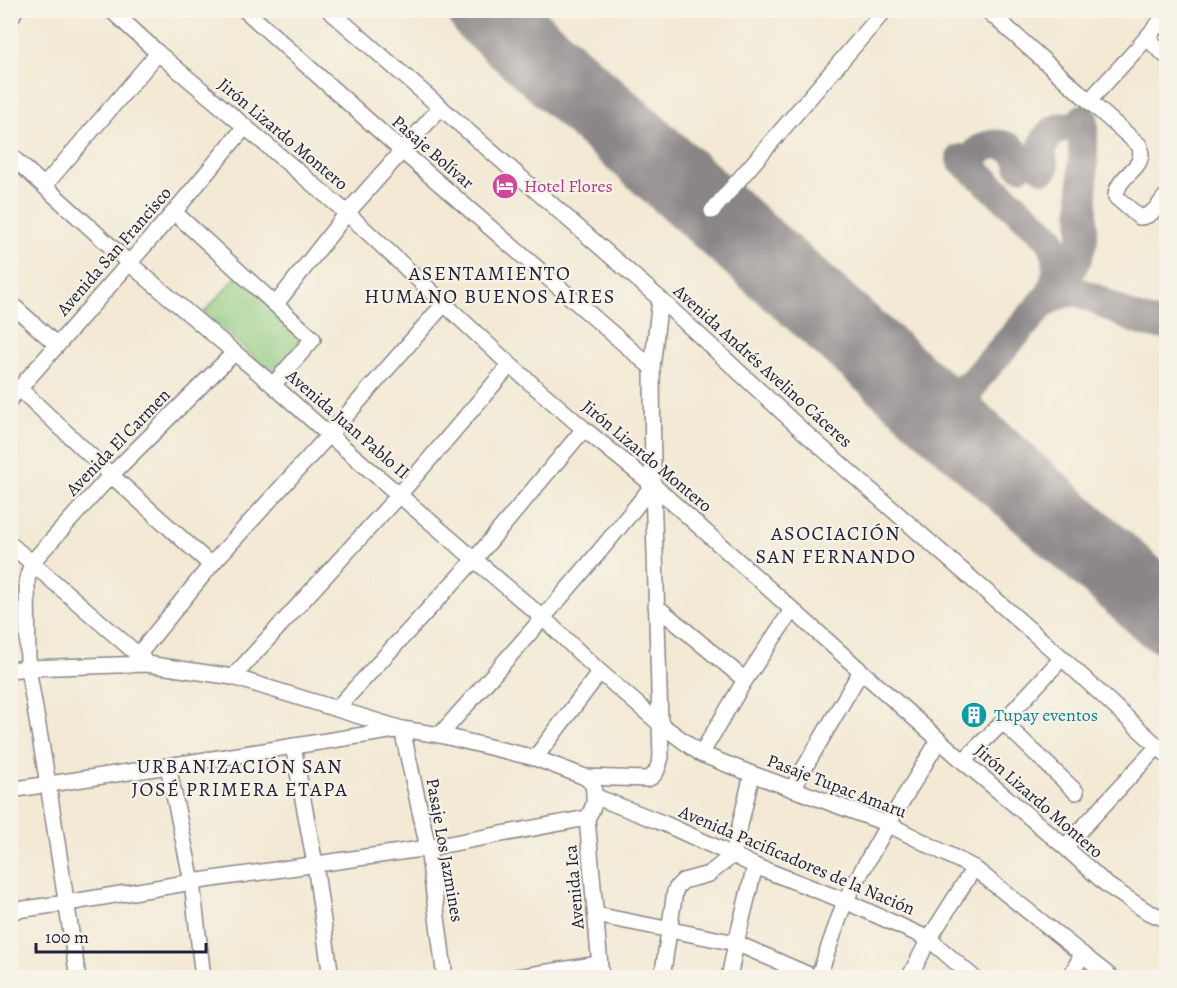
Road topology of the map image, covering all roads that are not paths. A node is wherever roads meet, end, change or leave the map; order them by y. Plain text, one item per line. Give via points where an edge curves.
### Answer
1 (15, 10) edge
2 (111, 10) edge
3 (245, 10) edge
4 (329, 10) edge
5 (885, 10) edge
6 (987, 10) edge
7 (1167, 15) edge
8 (10, 20) edge
9 (1147, 38) junction
10 (158, 53) junction
11 (1167, 56) edge
12 (1089, 101) junction
13 (441, 107) junction
14 (245, 127) junction
15 (402, 151) junction
16 (10, 155) edge
17 (44, 186) junction
18 (1167, 196) edge
19 (712, 211) dead end
20 (174, 212) junction
21 (347, 213) junction
22 (129, 263) junction
23 (660, 299) junction
24 (10, 303) edge
25 (276, 304) junction
26 (444, 304) junction
27 (57, 345) junction
28 (234, 353) junction
29 (510, 366) junction
30 (652, 368) junction
31 (273, 385) junction
32 (14, 394) edge
33 (584, 429) junction
34 (329, 435) junction
35 (111, 475) junction
36 (653, 485) junction
37 (399, 495) junction
38 (10, 544) edge
39 (475, 559) junction
40 (32, 562) junction
41 (211, 565) junction
42 (656, 606) junction
43 (792, 610) junction
44 (543, 618) junction
45 (1062, 658) junction
46 (142, 659) junction
47 (28, 668) junction
48 (10, 670) edge
49 (861, 671) junction
50 (600, 672) junction
51 (233, 677) junction
52 (745, 680) junction
53 (337, 708) junction
54 (1003, 722) junction
55 (659, 723) junction
56 (402, 729) junction
57 (440, 735) junction
58 (939, 740) junction
59 (293, 746) junction
60 (1162, 750) edge
61 (701, 754) junction
62 (535, 758) junction
63 (963, 760) junction
64 (168, 766) junction
65 (752, 774) junction
66 (585, 777) junction
67 (48, 784) junction
68 (792, 789) junction
69 (10, 790) edge
70 (1076, 792) dead end
71 (594, 795) junction
72 (587, 818) junction
73 (888, 824) junction
74 (1065, 847) junction
75 (428, 848) junction
76 (733, 855) junction
77 (315, 864) junction
78 (755, 866) junction
79 (974, 868) junction
80 (192, 882) junction
81 (845, 901) junction
82 (67, 903) junction
83 (10, 911) edge
84 (596, 915) junction
85 (1167, 919) edge
86 (670, 930) junction
87 (929, 939) junction
88 (736, 943) junction
89 (1082, 954) junction
90 (600, 971) edge
91 (78, 978) edge
92 (203, 978) edge
93 (331, 978) edge
94 (445, 978) edge
95 (511, 978) edge
96 (662, 978) edge
97 (729, 978) edge
98 (817, 978) edge
99 (909, 978) edge
100 (974, 978) edge
101 (1070, 978) edge
102 (1112, 978) edge

1 - 8 street
2 - 10 street, Jirón Lizardo Montero
3 - 15 street, Pasaje Bolívar
4 - 13 street, Avenida Andrés Avelino Cáceres
5 - 19 street
6 - 12 street
7 - 9 street
9 - 11 street
9 - 12 street
10 - 14 street, Jirón Lizardo Montero
10 - 17 street
12 - 18 street via 1142,151 1141,160 1119,184 1116,197 1139,217 1147,217
13 - 15 street
13 - 23 street, Avenida Andrés Avelino Cáceres
14 - 20 street, Avenida San Francisco
14 - 21 street, Jirón Lizardo Montero
15 - 21 street
15 - 30 street, Pasaje Bolívar
16 - 17 street, Avenida Juan Pablo II
17 - 22 street, Avenida Juan Pablo II
20 - 22 street, Avenida San Francisco
20 - 25 street
21 - 25 street
21 - 26 street, Jirón Lizardo Montero
22 - 27 street, Avenida San Francisco
22 - 28 street, Avenida Juan Pablo II
23 - 30 street
23 - 45 street, Avenida Andrés Avelino Cáceres via 804,432
24 - 27 street
25 - 31 street via 314,339
26 - 29 street, Jirón Lizardo Montero
26 - 34 street
27 - 32 street, Avenida San Francisco
28 - 31 street, Avenida Juan Pablo II
28 - 35 street, Avenida El Carmen
29 - 33 street, Jirón Lizardo Montero
29 - 37 street
30 - 36 street
31 - 34 street, Avenida Juan Pablo II
32 - 35 street
33 - 36 street, Jirón Lizardo Montero
33 - 39 street
34 - 37 street, Avenida Juan Pablo II
34 - 41 street
35 - 40 street, Avenida El Carmen
35 - 41 street
36 - 42 street
36 - 43 street, Jirón Lizardo Montero
36 - 44 street
37 - 39 street, Avenida Juan Pablo II
37 - 51 street
38 - 40 street
39 - 44 street, Avenida Juan Pablo II
39 - 53 street
40 - 46 street
40 - 47 street via 27,580
41 - 46 street
42 - 52 street
42 - 55 street
43 - 49 street, Jirón Lizardo Montero
43 - 52 street
44 - 50 street, Avenida Juan Pablo II
44 - 57 street
45 - 54 street
45 - 60 street, Avenida Andrés Avelino Cáceres
46 - 47 street
46 - 51 street
47 - 48 street
47 - 67 street
49 - 58 street, Jirón Lizardo Montero
49 - 68 street
50 - 55 street, Avenida Juan Pablo II
50 - 62 street
51 - 53 street
52 - 61 street
53 - 56 street
54 - 63 street
54 - 70 street
55 - 61 street, Pasaje Tupac Amaru
55 - 66 street via 661,758 652,777
56 - 57 street
56 - 59 street
56 - 75 street, Pasaje Los Jazmines
57 - 62 street
58 - 63 street, Jirón Lizardo Montero
58 - 73 street
59 - 64 street
59 - 77 street
60 - 74 street
61 - 65 street, Pasaje Tupac Amaru
62 - 66 street
63 - 74 street, Jirón Lizardo Montero
64 - 67 street
64 - 80 street
65 - 68 street, Pasaje Tupac Amaru
65 - 76 street
66 - 71 street via 593,784
67 - 69 street
67 - 82 street
68 - 73 street, Pasaje Tupac Amaru
71 - 72 street, Avenida Ica via 594,808
71 - 76 street, Avenida Pacificadores de la Nación
72 - 75 street
72 - 84 street, Avenida Ica
73 - 79 street, Pasaje Tupac Amaru
73 - 81 street
74 - 85 street, Jirón Lizardo Montero via 1107,885 1148,912
75 - 77 street
75 - 94 street, Pasaje Los Jazmines
76 - 78 street, Avenida Pacificadores de la Nación
76 - 86 street via 709,874 678,886
77 - 80 street
77 - 93 street
78 - 81 street, Avenida Pacificadores de la Nación
78 - 88 street
79 - 87 street
79 - 89 street, Pasaje Tupac Amaru
80 - 82 street
80 - 92 street
81 - 87 street, Avenida Pacificadores de la Nación
81 - 98 street
82 - 83 street
82 - 91 street
84 - 86 street
84 - 90 street, Avenida Ica
86 - 88 street
86 - 96 street
87 - 99 street
87 - 100 street, Avenida Pacificadores de la Nación
88 - 97 street
88 - 98 street
89 - 101 street
89 - 102 street, Pasaje Tupac Amaru
90 - 95 street

